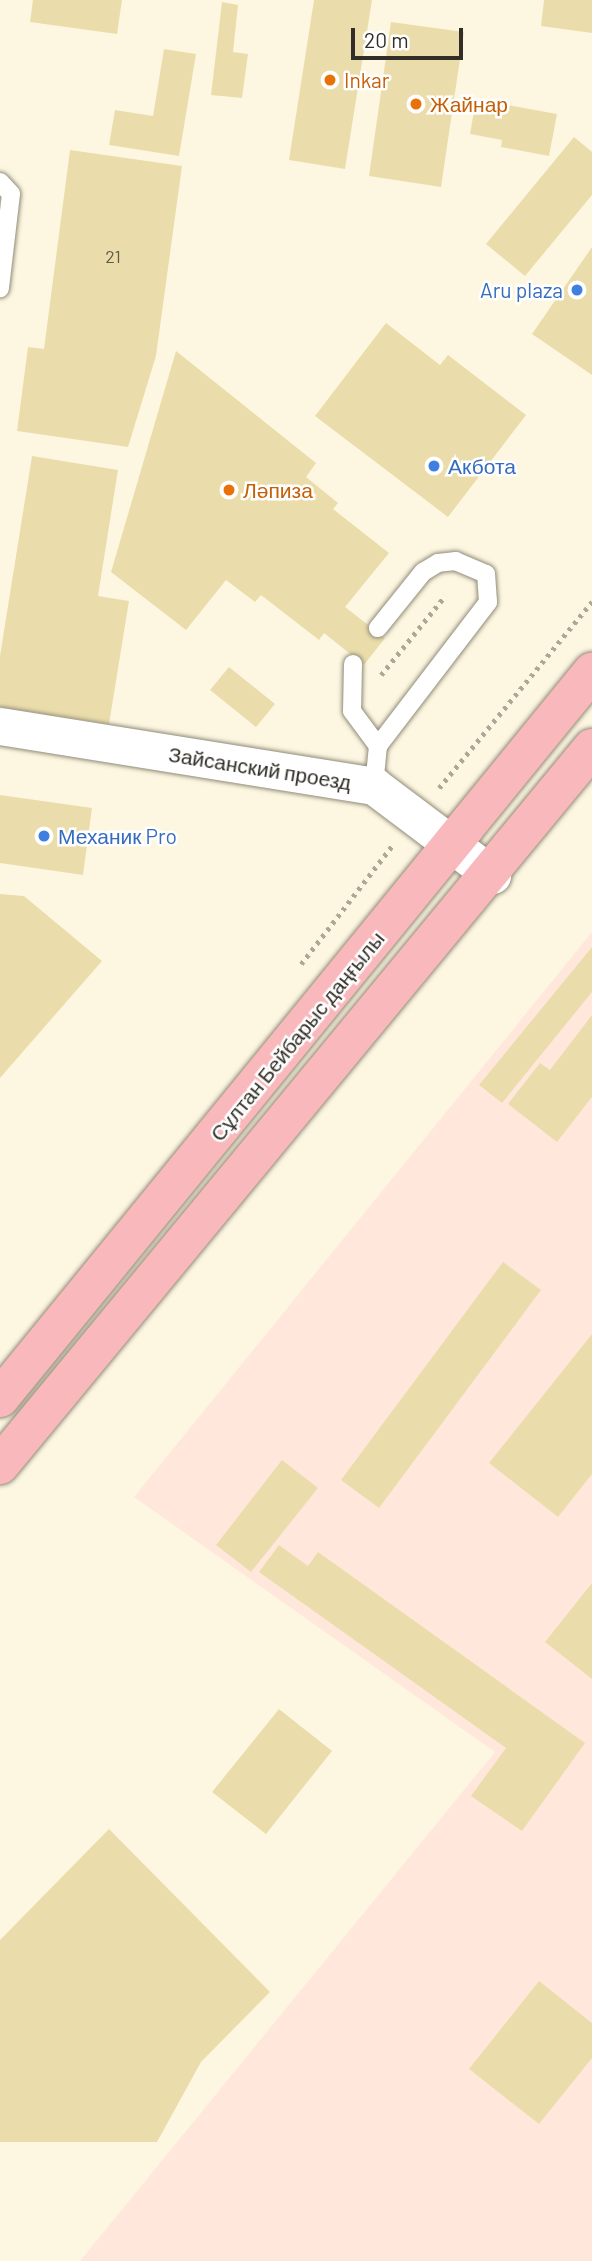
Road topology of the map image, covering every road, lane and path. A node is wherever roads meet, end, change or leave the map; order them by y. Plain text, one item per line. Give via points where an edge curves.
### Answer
1 (0, 182) edge
2 (0, 288) edge
3 (446, 596) dead end
4 (378, 628) dead end
5 (353, 664) dead end
6 (592, 672) edge
7 (352, 711) junction
8 (0, 726) edge
9 (378, 746) junction
10 (592, 748) edge
11 (374, 786) junction
12 (449, 847) junction
13 (492, 876) junction
14 (0, 1398) edge
15 (0, 1465) edge

1 - 2 lane via 11,194
3 - 7 path
4 - 9 lane via 424,572 438,563 456,561 486,574 488,602
5 - 7 lane
6 - 12 main road, Сұлтан Бейбарыс даңғылы
7 - 9 lane
8 - 11 street, Зайсанский проезд
9 - 11 lane
10 - 13 main road, Сұлтан Бейбарыс даңғылы
11 - 12 street, Зайсанский проезд
12 - 13 street, Зайсанский проезд
12 - 14 main road, Сұлтан Бейбарыс даңғылы
13 - 15 main road, Сұлтан Бейбарыс даңғылы

